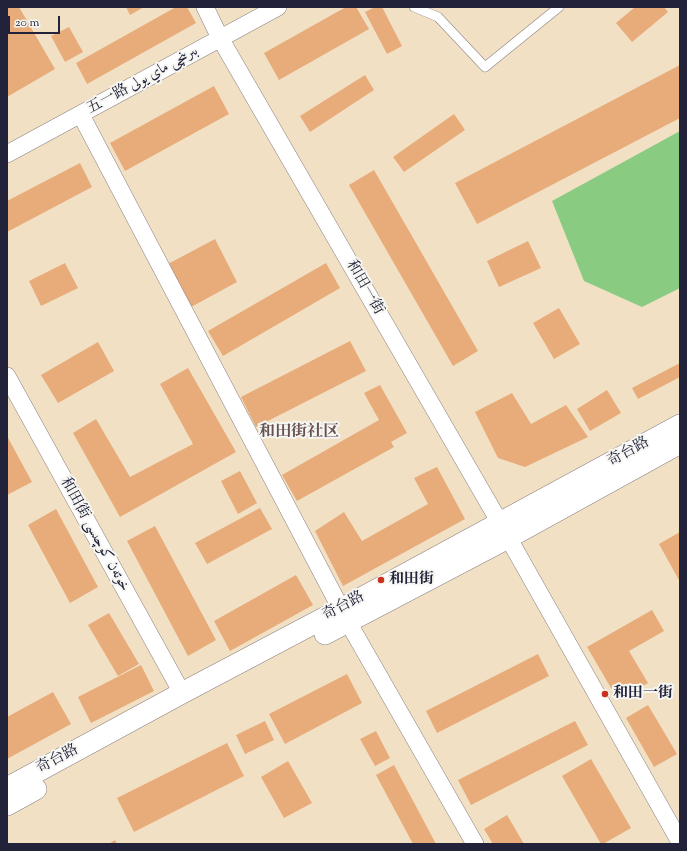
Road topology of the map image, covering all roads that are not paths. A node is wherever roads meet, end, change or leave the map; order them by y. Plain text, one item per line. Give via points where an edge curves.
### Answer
1 (205, 7) edge
2 (278, 7) edge
3 (414, 7) edge
4 (559, 7) edge
5 (220, 38) junction
6 (81, 115) junction
7 (7, 154) edge
8 (7, 376) edge
9 (680, 425) edge
10 (680, 443) edge
11 (504, 530) junction
12 (344, 616) junction
13 (182, 693) junction
14 (7, 788) edge
15 (7, 805) edge
16 (680, 842) edge
17 (474, 844) edge

1 - 5 street, 和田一街
2 - 5 street, 五一路 بىرىنچى ماي يولى
3 - 4 lane via 438,17 485,67
5 - 6 street, 五一路 بىرىنچى ماي يولى
5 - 11 street, 和田一街
6 - 7 street, 五一路 بىرىنچى ماي يولى
6 - 12 street
8 - 13 street, 和田街 خوتەن كوچىسى
9 - 11 street, 奇台路
10 - 11 street, 奇台路
11 - 12 street, 奇台路
11 - 16 street, 和田一街
12 - 13 street, 奇台路
12 - 15 street, 奇台路
12 - 17 street
13 - 14 street, 奇台路

